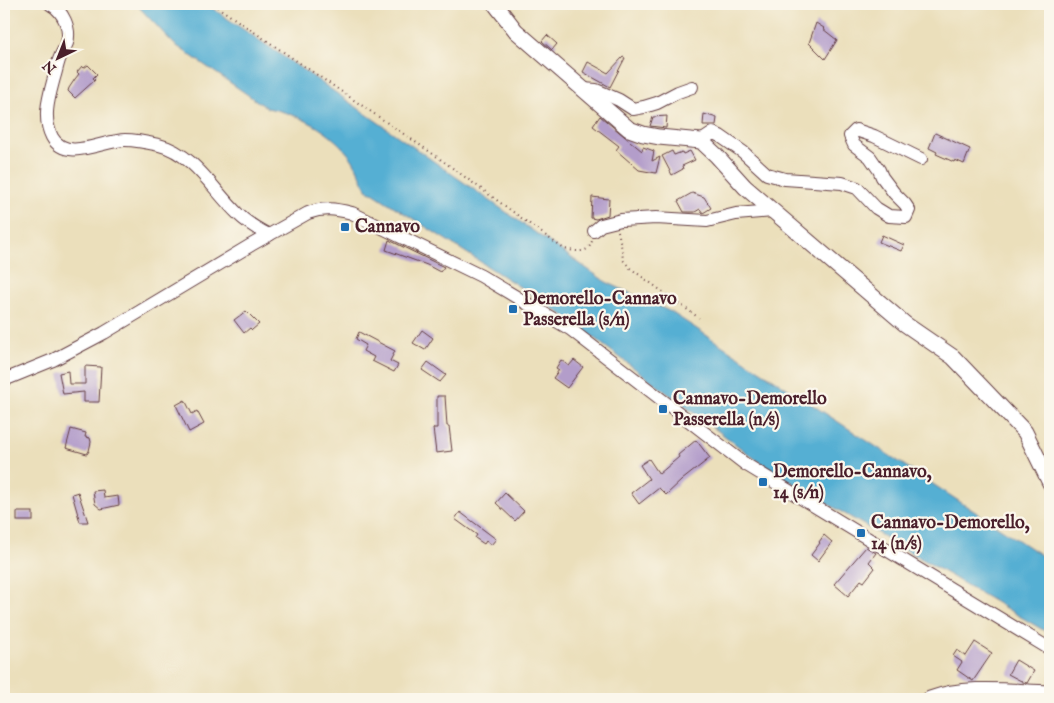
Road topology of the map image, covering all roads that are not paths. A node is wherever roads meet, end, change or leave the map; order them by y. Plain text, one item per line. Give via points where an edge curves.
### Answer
1 (50, 4) edge
2 (495, 4) edge
3 (692, 87) dead end
4 (583, 89) junction
5 (701, 140) junction
6 (921, 159) dead end
7 (773, 211) junction
8 (594, 231) road end
9 (269, 235) junction
10 (4, 380) edge
11 (1050, 483) edge
12 (1050, 649) edge
13 (1050, 693) edge
14 (930, 699) edge

1 - 9 street via 60,11 68,33 47,102 47,125 52,138 60,146 72,150 125,140 170,148 198,169 243,218
2 - 4 street via 516,31
3 - 4 street via 657,103 633,108 596,90
4 - 5 street via 629,129 659,137
5 - 6 street via 713,133 720,136 767,174 785,179 842,183 857,188 876,208 889,216 906,217 909,210 870,157 854,145 850,136 856,130
5 - 7 street via 745,187
7 - 8 street via 706,221 624,220 601,225
7 - 11 street via 904,324 953,357 1025,432
9 - 10 street via 104,333 53,360
9 - 12 street via 308,213 333,208 352,213 481,276 570,329 745,464
13 - 14 street via 976,690

